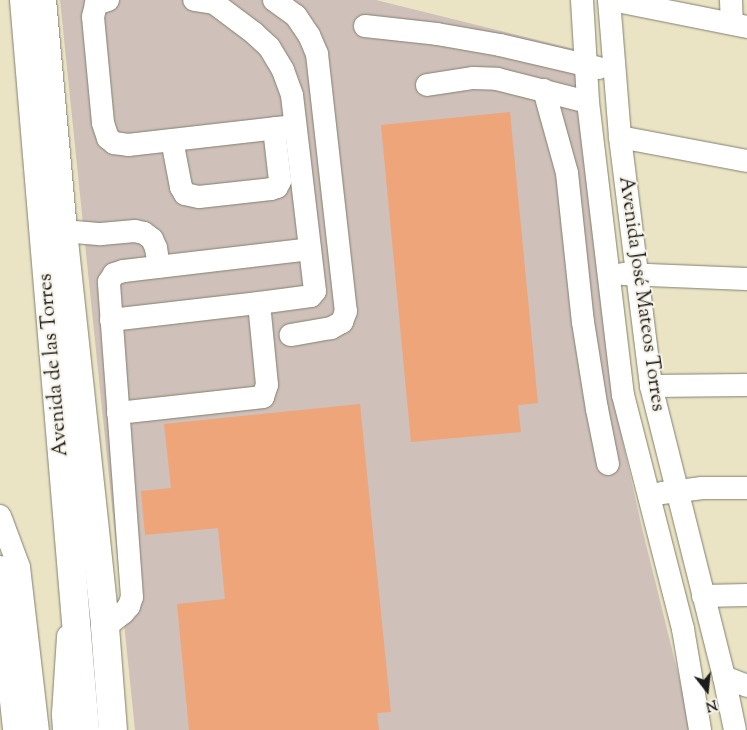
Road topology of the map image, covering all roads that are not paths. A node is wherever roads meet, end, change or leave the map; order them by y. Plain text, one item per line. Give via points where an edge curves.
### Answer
1 (24, 0) edge
2 (42, 0) edge
3 (108, 0) edge
4 (274, 0) edge
5 (582, 0) edge
6 (610, 0) edge
7 (732, 0) edge
8 (208, 1) edge
9 (740, 25) edge
10 (365, 26) dead end
11 (586, 66) junction
12 (614, 70) junction
13 (427, 85) dead end
14 (544, 90) junction
15 (588, 102) junction
16 (285, 127) junction
17 (620, 138) junction
18 (172, 140) junction
19 (747, 161) edge
20 (63, 231) junction
21 (310, 249) junction
22 (159, 267) junction
23 (637, 273) junction
24 (607, 275) junction
25 (747, 279) edge
26 (579, 281) junction
27 (259, 303) junction
28 (111, 320) junction
29 (644, 327) junction
30 (615, 330) junction
31 (291, 335) dead end
32 (619, 365) junction
33 (590, 369) junction
34 (747, 385) edge
35 (651, 386) junction
36 (626, 408) junction
37 (597, 409) junction
38 (118, 414) junction
39 (608, 464) dead end
40 (747, 488) edge
41 (677, 491) junction
42 (649, 496) junction
43 (0, 516) edge
44 (0, 570) edge
45 (72, 582) junction
46 (747, 595) edge
47 (703, 596) junction
48 (105, 627) junction
49 (724, 676) junction
50 (747, 686) edge
51 (17, 730) edge
52 (38, 730) edge
53 (64, 730) edge
54 (85, 730) edge
55 (113, 730) edge
56 (700, 730) edge
57 (736, 730) edge

1 - 45 main road, Avenida de las Torres
2 - 20 main road
3 - 18 street via 96,4 92,17 103,123 108,138 114,143 128,145
4 - 31 street via 296,16 317,54 346,310 342,322 330,328
5 - 11 street, Avenida José Mateos Torres
6 - 9 street
6 - 12 street, Avenida José Mateos Torres
7 - 9 street
8 - 16 street via 269,47 283,70 292,95
10 - 11 street via 500,45
11 - 12 street
11 - 15 street, Avenida José Mateos Torres
12 - 17 street, Avenida José Mateos Torres
13 - 14 street via 481,78
14 - 15 street
14 - 26 street via 566,173
15 - 24 street, Avenida José Mateos Torres
16 - 18 street
16 - 18 street via 280,181 271,189 199,197 185,194
16 - 21 street
17 - 19 street
17 - 23 street, Avenida José Mateos Torres
20 - 22 street via 101,234 134,230 144,233 156,248
20 - 48 main road
21 - 22 street
21 - 27 street via 315,291 311,296
22 - 28 street via 114,274 109,282
23 - 24 street
23 - 25 street
23 - 29 street, Avenida José Mateos Torres
24 - 26 street
24 - 30 street, Avenida José Mateos Torres
26 - 33 street
27 - 28 street
27 - 38 street via 267,385 263,397
28 - 38 street
29 - 30 street
29 - 35 street, Avenida José Mateos Torres
30 - 32 street, Avenida José Mateos Torres
32 - 33 street
32 - 36 street, Avenida José Mateos Torres
33 - 37 street
34 - 35 street
35 - 41 street, Avenida José Mateos Torres
36 - 37 street
36 - 42 street, Avenida José Mateos Torres
37 - 39 street
38 - 48 street via 132,598 123,613
40 - 41 street
41 - 42 street
41 - 47 street, Avenida José Mateos Torres
42 - 56 street, Avenida José Mateos Torres via 683,629
43 - 52 street via 19,567
44 - 51 main road
45 - 53 street
45 - 54 main road, Avenida de las Torres
46 - 47 street
47 - 49 street, Avenida José Mateos Torres
48 - 55 main road
49 - 50 street
49 - 57 street, Avenida José Mateos Torres

